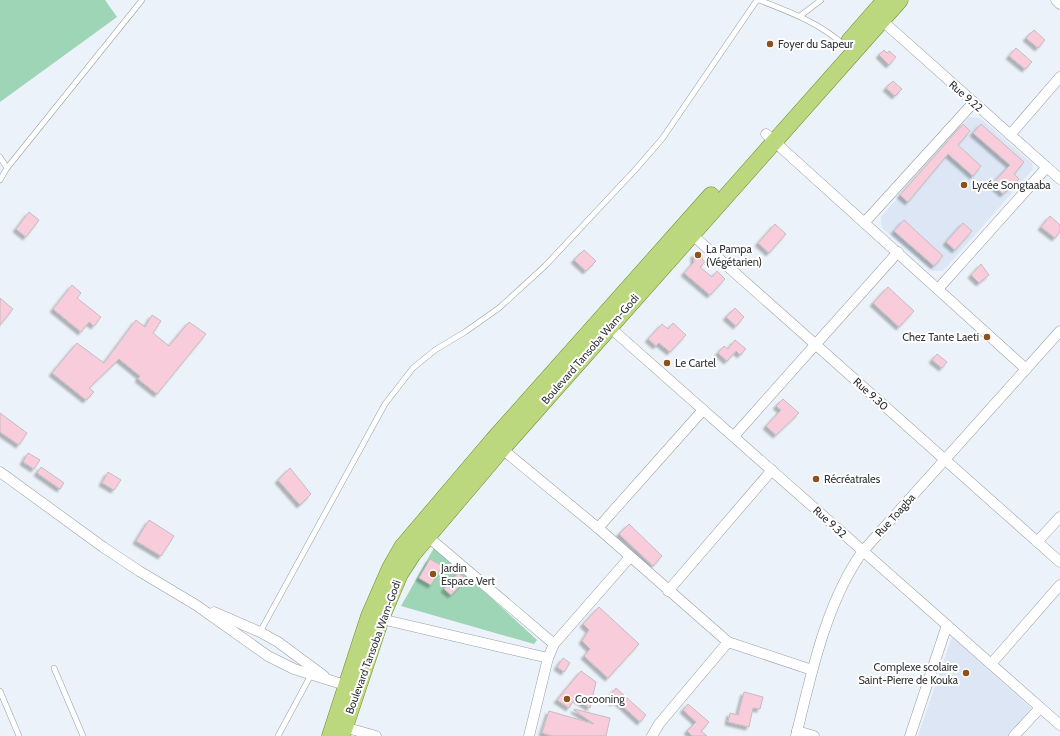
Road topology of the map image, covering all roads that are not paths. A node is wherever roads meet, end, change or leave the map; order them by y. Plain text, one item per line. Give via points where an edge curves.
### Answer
1 (142, 0) edge
2 (758, 0) edge
3 (821, 0) edge
4 (885, 0) edge
5 (900, 0) edge
6 (1056, 0) edge
7 (1060, 4) edge
8 (800, 16) junction
9 (878, 17) junction
10 (846, 46) junction
11 (1060, 77) edge
12 (974, 102) junction
13 (1010, 135) junction
14 (770, 138) junction
15 (0, 157) edge
16 (1047, 167) junction
17 (7, 168) junction
18 (1060, 178) edge
19 (0, 180) edge
20 (864, 223) junction
21 (687, 230) junction
22 (898, 252) junction
23 (938, 289) junction
24 (605, 323) junction
25 (1060, 331) edge
26 (816, 344) junction
27 (1026, 369) junction
28 (704, 410) junction
29 (734, 436) junction
30 (502, 449) junction
31 (944, 460) junction
32 (772, 470) junction
33 (0, 472) edge
34 (1060, 517) edge
35 (598, 528) junction
36 (427, 536) junction
37 (1037, 542) junction
38 (863, 551) junction
39 (630, 557) junction
40 (1060, 562) edge
41 (1060, 585) edge
42 (668, 591) junction
43 (196, 605) junction
44 (381, 619) junction
45 (947, 625) junction
46 (260, 632) junction
47 (728, 642) junction
48 (554, 644) junction
49 (548, 658) junction
50 (991, 664) junction
51 (54, 668) dead end
52 (812, 670) junction
53 (312, 672) junction
54 (345, 685) junction
55 (0, 691) edge
56 (1040, 708) junction
57 (1060, 725) edge
58 (343, 732) edge
59 (796, 734) edge
60 (19, 736) edge
61 (83, 736) edge
62 (278, 736) edge
63 (330, 736) edge
64 (376, 736) edge
65 (529, 736) edge
66 (652, 736) edge
67 (814, 736) edge
68 (910, 736) edge
69 (1014, 736) edge

1 - 17 lane
2 - 8 lane
2 - 46 lane via 662,139 636,170 545,266 499,308 435,350 413,368 399,385 385,404
3 - 8 lane
4 - 9 main road, Boulevard Tansoba Wam-Godi
5 - 9 main road, Boulevard Tansoba Wam-Godi
6 - 7 street
8 - 10 lane via 834,35
9 - 10 main road, Boulevard Tansoba Wam-Godi
9 - 12 street, Rue 9.22
9 - 14 main road, Boulevard Tansoba Wam-Godi
10 - 14 main road, Boulevard Tansoba Wam-Godi
11 - 13 street
12 - 13 street, Rue 9.22
12 - 20 street
13 - 16 street, Rue 9.22
14 - 20 street
14 - 21 main road, Boulevard Tansoba Wam-Godi
15 - 17 lane
16 - 18 street, Rue 9.22
16 - 23 street
17 - 19 lane
20 - 22 street
21 - 24 main road, Boulevard Tansoba Wam-Godi
21 - 26 street, Rue 9.30
22 - 23 street
22 - 26 street
23 - 27 street
24 - 28 street, Rue 9.32
24 - 30 main road, Boulevard Tansoba Wam-Godi
24 - 54 main road, Boulevard Tansoba Wam-Godi via 492,441 402,547 372,609
25 - 27 street, Rue Toagba
26 - 29 street
26 - 31 street, Rue 9.30
27 - 31 street, Rue Toagba
28 - 29 street, Rue 9.32
28 - 35 street
29 - 32 street, Rue 9.32
30 - 35 street
30 - 36 main road, Boulevard Tansoba Wam-Godi
31 - 37 street, Rue 9.30
31 - 38 street, Rue Toagba
32 - 38 street, Rue 9.32
32 - 42 street
33 - 43 street via 133,567
34 - 37 street
35 - 39 street
36 - 44 main road, Boulevard Tansoba Wam-Godi via 400,574
36 - 48 street
37 - 40 street, Rue 9.30
38 - 45 street, Rue 9.32
38 - 52 street, Rue Toagba via 850,568 840,588
39 - 42 street
39 - 48 street
41 - 50 street
42 - 47 street
43 - 46 street
43 - 53 street via 268,656 294,669
44 - 49 street
44 - 58 main road, Boulevard Tansoba Wam-Godi
45 - 50 street, Rue 9.32
45 - 68 street
46 - 53 street via 278,642
47 - 52 street
47 - 66 street via 659,724
48 - 49 street
49 - 65 street
50 - 56 street, Rue 9.32
51 - 61 lane
52 - 59 street, Rue Toagba
53 - 54 street
53 - 62 lane
54 - 63 main road, Boulevard Tansoba Wam-Godi
55 - 60 lane
56 - 57 street, Rue 9.32
56 - 69 street
58 - 64 street
59 - 67 street

